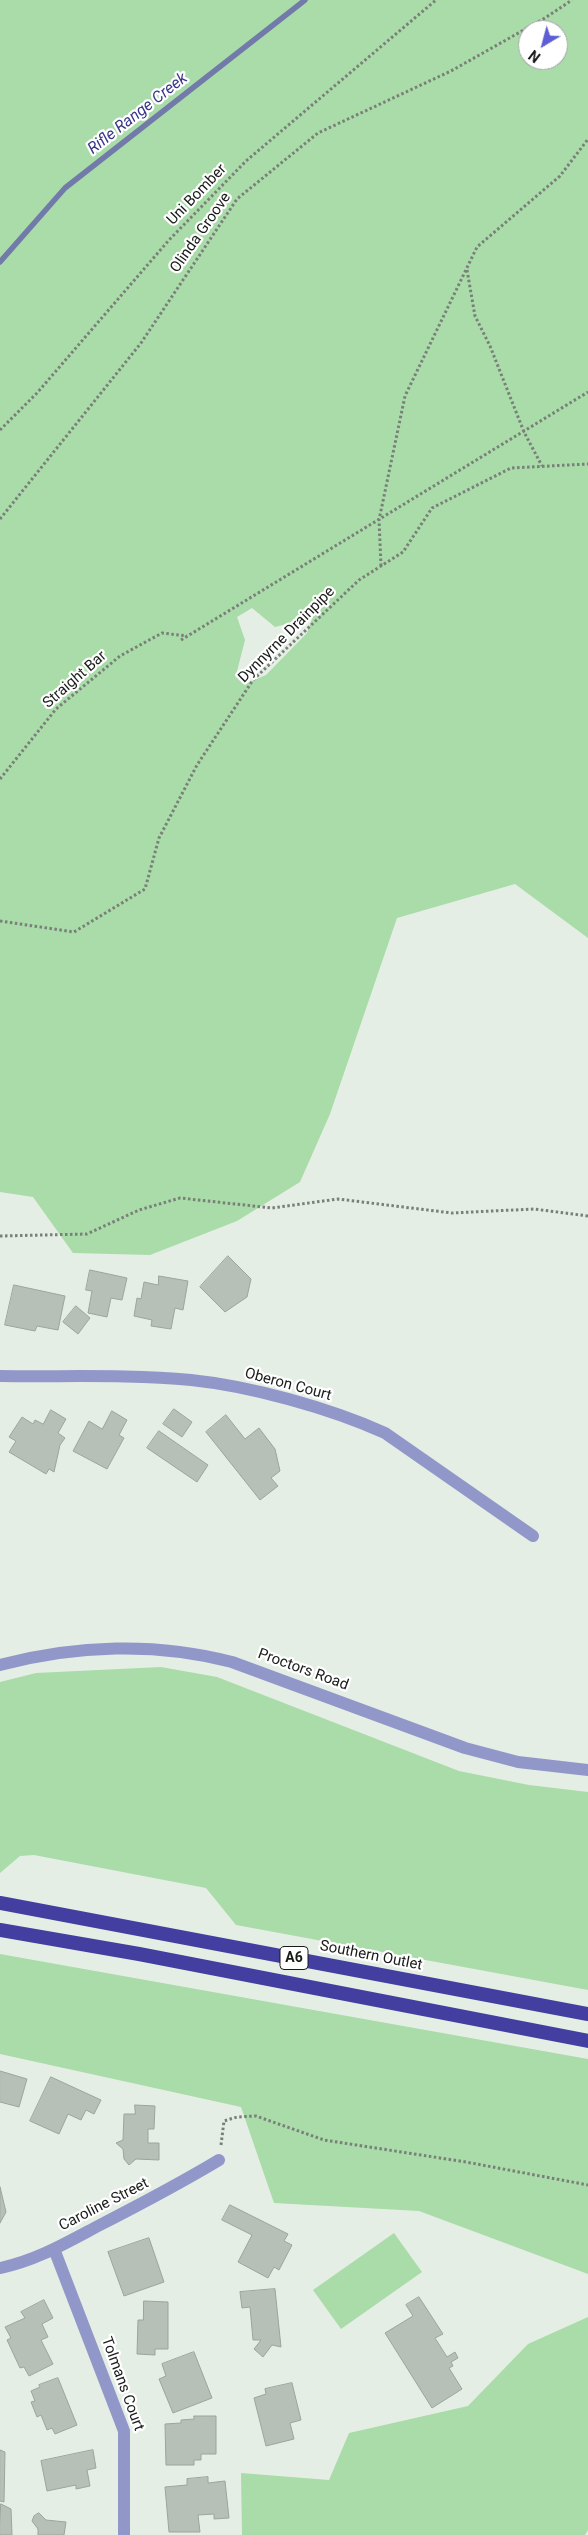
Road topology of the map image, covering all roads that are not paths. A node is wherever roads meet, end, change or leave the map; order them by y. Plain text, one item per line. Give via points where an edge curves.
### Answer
1 (0, 1376) edge
2 (533, 1536) dead end
3 (0, 1666) edge
4 (588, 1770) edge
5 (0, 1902) edge
6 (0, 1930) edge
7 (588, 2014) edge
8 (588, 2041) edge
9 (219, 2160) road end
10 (54, 2249) junction
11 (0, 2268) edge
12 (124, 2535) edge

1 - 2 street, Oberon Court via 172,1378 262,1392 385,1433
3 - 4 street, Proctors Road via 41,1656 103,1650 150,1649 203,1654 488,1755
5 - 7 highway, Southern Outlet / A6
6 - 8 highway, A6
9 - 10 street, Caroline Street
10 - 11 street, Caroline Street
10 - 12 street, Tolmans Court via 124,2431

